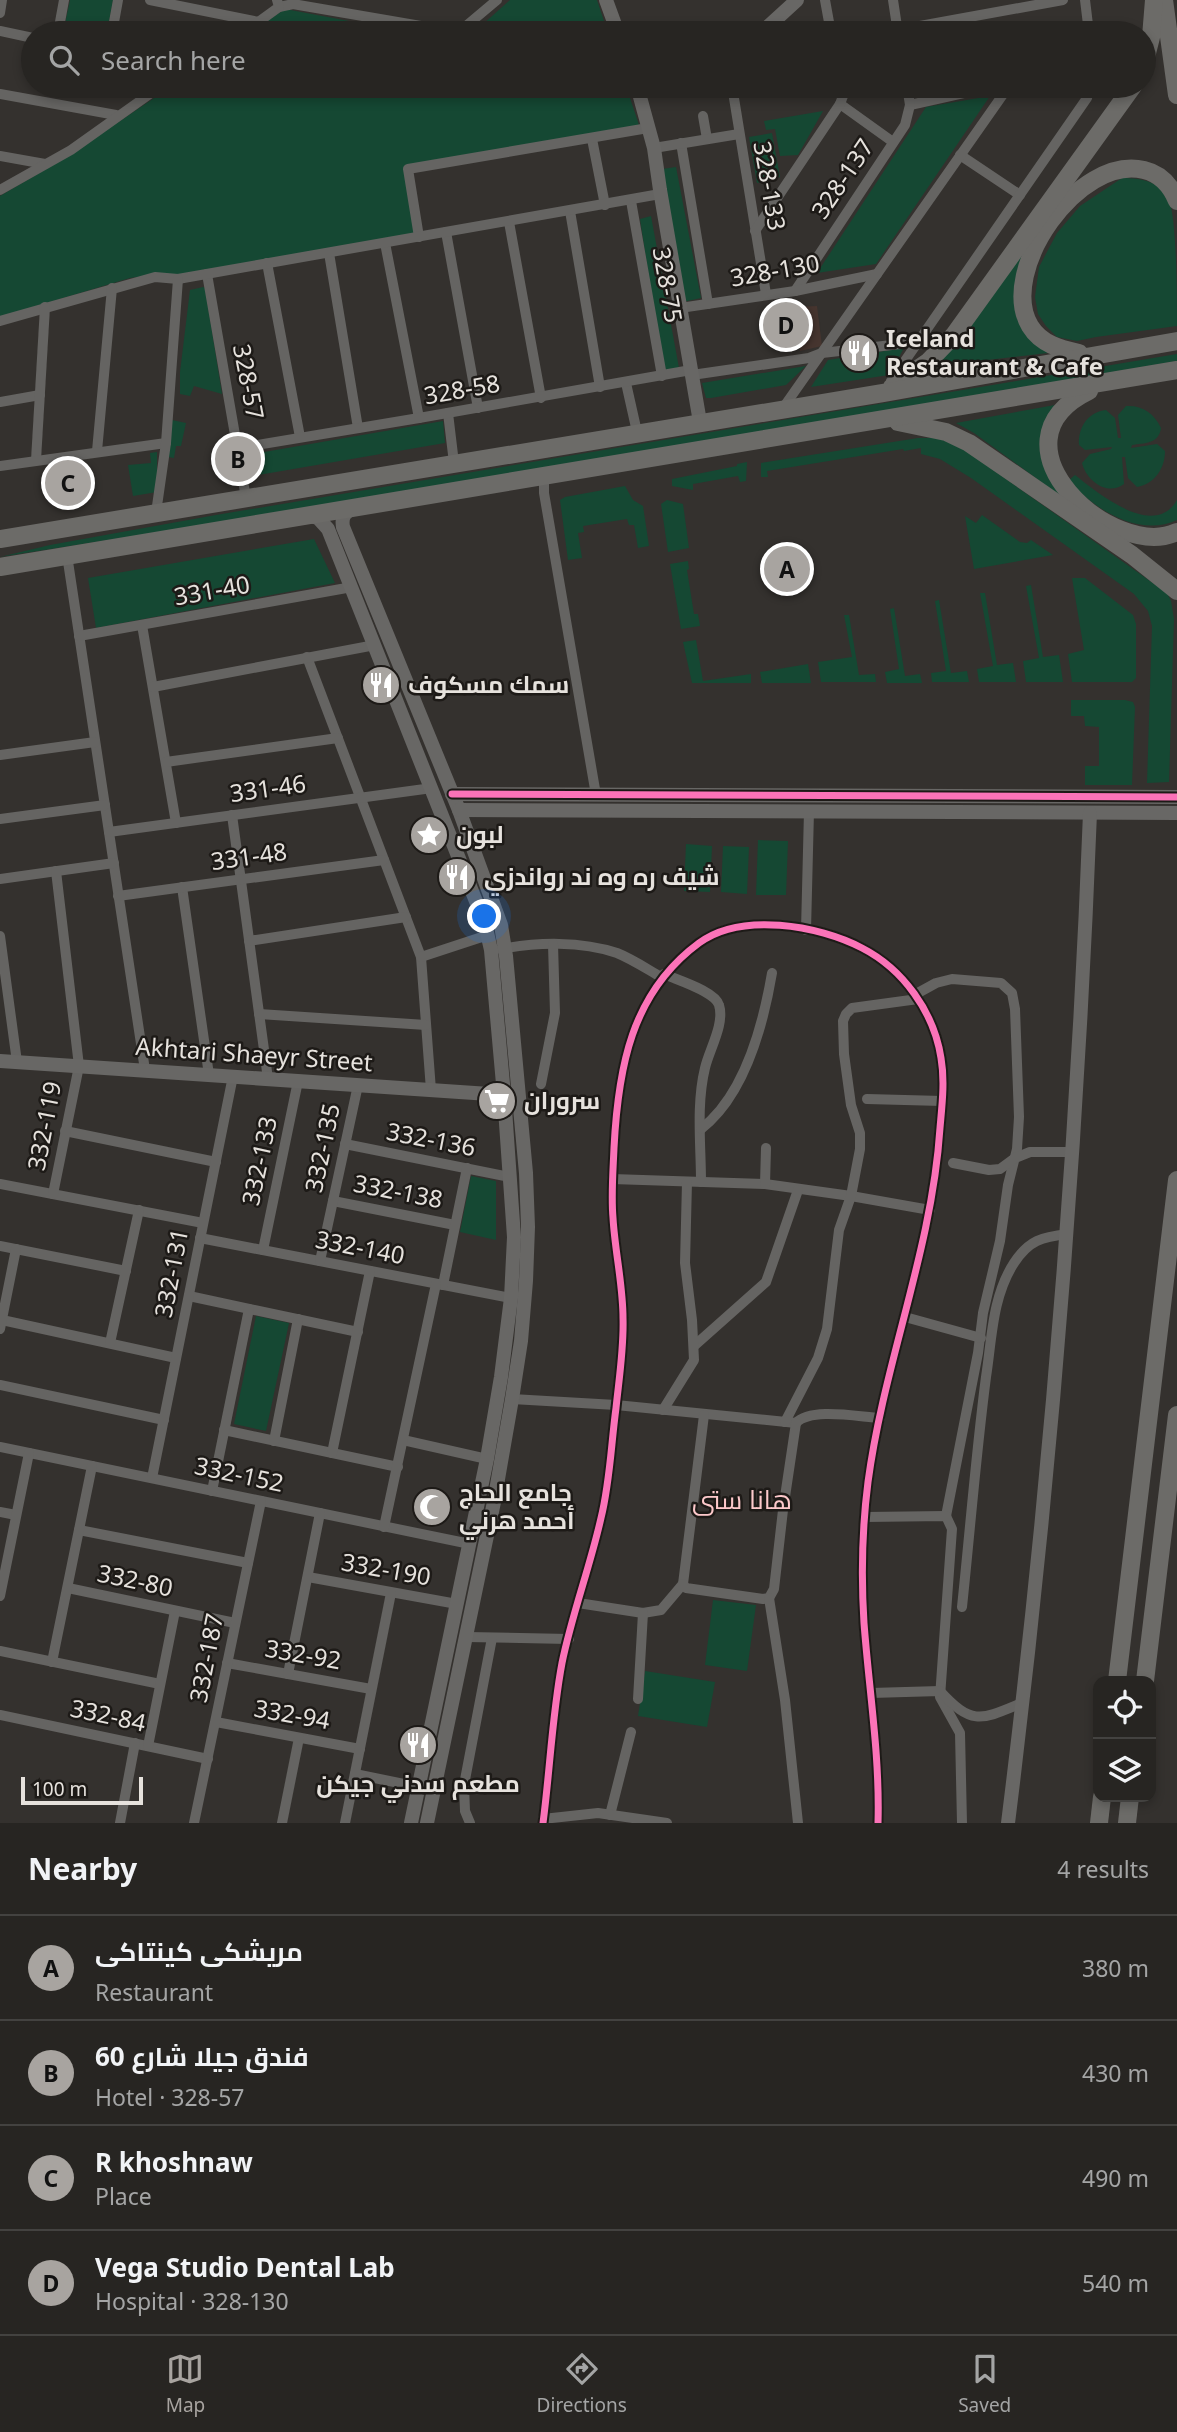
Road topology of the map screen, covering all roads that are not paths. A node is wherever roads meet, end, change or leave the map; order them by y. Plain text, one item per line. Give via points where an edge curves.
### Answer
1 (2, 0) edge
2 (64, 0) edge
3 (118, 0) edge
4 (150, 0) edge
5 (497, 0) edge
6 (606, 0) edge
7 (797, 0) edge
8 (825, 0) edge
9 (893, 0) edge
10 (1062, 0) edge
11 (1085, 0) edge
12 (1154, 0) edge
13 (1164, 0) edge
14 (278, 3) edge
15 (486, 5) edge
16 (0, 13) edge
17 (60, 21) edge
18 (114, 21) edge
19 (254, 21) edge
20 (260, 21) edge
21 (392, 21) edge
22 (471, 21) edge
23 (614, 21) edge
24 (774, 21) edge
25 (829, 21) edge
26 (896, 21) edge
27 (954, 21) edge
28 (1088, 21) edge
29 (1152, 21) edge
30 (0, 31) edge
31 (21, 35) edge
32 (0, 94) edge
33 (1177, 95) edge
34 (21, 98) edge
35 (22, 98) edge
36 (142, 98) edge
37 (640, 98) edge
38 (734, 98) edge
39 (842, 98) edge
40 (909, 98) edge
41 (938, 98) edge
42 (1000, 98) edge
43 (1087, 98) edge
44 (1124, 98) edge
45 (839, 104) junction
46 (910, 104) junction
47 (116, 115) junction
48 (703, 116) dead end
49 (648, 128) junction
50 (739, 134) junction
51 (592, 139) junction
52 (707, 139) junction
53 (893, 142) junction
54 (681, 143) junction
55 (654, 148) junction
56 (960, 155) junction
57 (0, 156) edge
58 (45, 164) junction
59 (0, 190) edge
60 (660, 194) junction
61 (1020, 195) junction
62 (631, 201) junction
63 (1177, 201) edge
64 (605, 205) junction
65 (570, 211) junction
66 (509, 222) junction
67 (755, 231) junction
68 (446, 232) junction
69 (419, 237) junction
70 (385, 243) junction
71 (329, 253) junction
72 (267, 263) junction
73 (207, 274) junction
74 (877, 274) junction
75 (178, 279) junction
76 (111, 288) junction
77 (795, 290) junction
78 (766, 294) junction
79 (708, 304) junction
80 (45, 307) junction
81 (680, 308) junction
82 (0, 321) edge
83 (1177, 341) edge
84 (918, 342) junction
85 (822, 353) junction
86 (1089, 355) junction
87 (1177, 370) edge
88 (692, 373) junction
89 (662, 376) junction
90 (626, 383) junction
91 (1106, 383) junction
92 (600, 387) junction
93 (882, 392) junction
94 (40, 395) junction
95 (541, 398) junction
96 (0, 402) edge
97 (478, 408) junction
98 (783, 408) junction
99 (448, 414) junction
100 (419, 418) junction
101 (877, 420) junction
102 (700, 422) junction
103 (358, 428) junction
104 (638, 432) junction
105 (300, 437) junction
106 (166, 443) junction
107 (239, 447) junction
108 (97, 451) junction
109 (36, 460) junction
110 (454, 463) junction
111 (0, 466) edge
112 (544, 475) junction
113 (246, 498) junction
114 (361, 506) junction
115 (156, 513) junction
116 (300, 516) junction
117 (1177, 532) edge
118 (0, 539) edge
119 (67, 555) junction
120 (0, 567) edge
121 (353, 569) junction
122 (352, 587) junction
123 (1177, 591) edge
124 (142, 625) junction
125 (79, 636) junction
126 (375, 645) junction
127 (307, 657) junction
128 (153, 687) junction
129 (338, 738) junction
130 (95, 742) junction
131 (0, 755) edge
132 (166, 761) junction
133 (432, 788) junction
134 (452, 794) junction
135 (468, 794) junction
136 (596, 795) junction
137 (767, 796) junction
138 (1177, 797) edge
139 (361, 798) junction
140 (105, 805) junction
141 (465, 810) junction
142 (767, 811) junction
143 (809, 811) junction
144 (1090, 813) junction
145 (1177, 813) edge
146 (232, 815) junction
147 (0, 819) edge
148 (176, 823) junction
149 (109, 832) junction
150 (384, 860) junction
151 (114, 863) junction
152 (56, 871) junction
153 (0, 879) edge
154 (241, 879) junction
155 (182, 887) junction
156 (118, 896) junction
157 (406, 918) junction
158 (806, 930) junction
159 (488, 934) junction
160 (0, 936) edge
161 (249, 942) junction
162 (553, 944) junction
163 (498, 949) junction
164 (421, 957) junction
165 (772, 973) dead end
166 (662, 976) junction
167 (4, 995) edge
168 (917, 996) junction
169 (259, 1014) junction
170 (426, 1025) junction
171 (0, 1060) edge
172 (17, 1062) junction
173 (79, 1066) junction
174 (145, 1070) junction
175 (209, 1075) junction
176 (233, 1076) junction
177 (268, 1079) junction
178 (298, 1081) junction
179 (541, 1084) dead end
180 (358, 1085) junction
181 (431, 1090) junction
182 (504, 1095) junction
183 (867, 1099) dead end
184 (942, 1101) junction
185 (701, 1129) junction
186 (65, 1132) junction
187 (345, 1144) junction
188 (766, 1148) dead end
189 (1074, 1152) junction
190 (1015, 1158) junction
191 (216, 1161) junction
192 (953, 1163) dead end
193 (467, 1168) junction
194 (510, 1177) junction
195 (612, 1179) junction
196 (1177, 1180) edge
197 (687, 1182) junction
198 (701, 1182) junction
199 (0, 1184) edge
200 (765, 1184) junction
201 (798, 1190) junction
202 (53, 1194) junction
203 (850, 1196) junction
204 (333, 1201) junction
205 (139, 1210) junction
206 (930, 1210) junction
207 (203, 1223) junction
208 (455, 1225) junction
209 (1068, 1234) junction
210 (200, 1238) junction
211 (0, 1246) edge
212 (16, 1250) junction
213 (263, 1250) junction
214 (320, 1261) junction
215 (126, 1271) junction
216 (370, 1271) junction
217 (439, 1284) junction
218 (189, 1296) junction
219 (511, 1298) junction
220 (249, 1309) junction
221 (905, 1317) junction
222 (298, 1319) junction
223 (1, 1324) edge
224 (358, 1332) junction
225 (981, 1338) junction
226 (110, 1343) junction
227 (694, 1346) junction
228 (176, 1357) junction
229 (0, 1385) edge
230 (512, 1399) junction
231 (616, 1405) junction
232 (663, 1410) junction
233 (704, 1415) junction
234 (1177, 1415) edge
235 (880, 1418) junction
236 (164, 1420) junction
237 (785, 1422) junction
238 (796, 1423) junction
239 (224, 1430) junction
240 (403, 1440) junction
241 (274, 1441) junction
242 (0, 1447) edge
243 (29, 1453) junction
244 (332, 1453) junction
245 (487, 1459) junction
246 (92, 1466) junction
247 (398, 1467) junction
248 (152, 1478) junction
249 (212, 1491) junction
250 (261, 1501) junction
251 (0, 1512) edge
252 (320, 1513) junction
253 (16, 1515) junction
254 (946, 1516) junction
255 (864, 1517) junction
256 (384, 1527) junction
257 (79, 1530) junction
258 (470, 1544) junction
259 (248, 1563) junction
260 (2, 1576) edge
261 (308, 1577) junction
262 (683, 1584) junction
263 (68, 1588) junction
264 (391, 1593) junction
265 (0, 1596) edge
266 (769, 1598) junction
267 (578, 1603) junction
268 (457, 1604) junction
269 (962, 1607) dead end
270 (175, 1611) junction
271 (643, 1613) junction
272 (235, 1623) junction
273 (467, 1637) junction
274 (492, 1638) junction
275 (569, 1639) junction
276 (0, 1651) edge
277 (52, 1662) junction
278 (227, 1663) junction
279 (443, 1669) junction
280 (458, 1672) junction
281 (288, 1674) junction
282 (1117, 1676) edge
283 (1146, 1676) edge
284 (160, 1684) junction
285 (371, 1689) junction
286 (940, 1691) junction
287 (871, 1693) junction
288 (638, 1699) dead end
289 (1022, 1703) junction
290 (0, 1715) edge
291 (216, 1722) junction
292 (631, 1732) dead end
293 (299, 1738) junction
294 (135, 1743) junction
295 (148, 1746) junction
296 (360, 1749) junction
297 (208, 1759) junction
298 (355, 1774) junction
299 (419, 1787) junction
300 (1101, 1802) edge
301 (1129, 1802) edge
302 (610, 1815) junction
303 (600, 1818) edge
304 (543, 1821) edge
305 (120, 1823) edge
306 (194, 1823) edge
307 (282, 1823) edge
308 (345, 1823) edge
309 (411, 1823) edge
310 (427, 1823) edge
311 (470, 1823) edge
312 (667, 1823) edge
313 (798, 1823) edge
314 (878, 1823) edge
315 (962, 1823) edge
316 (1008, 1823) edge
317 (1099, 1823) edge
318 (1127, 1823) edge

1 - 16 street
2 - 17 street
3 - 18 street
4 - 19 street
5 - 15 street
6 - 23 street
7 - 24 street
8 - 25 street
9 - 26 street
10 - 27 street
11 - 28 street
12 - 29 highway
13 - 33 highway
14 - 20 street
14 - 21 street
15 - 22 street
30 - 31 street
32 - 34 street
35 - 47 street
36 - 47 street
37 - 49 street
38 - 50 street, 328-133
39 - 45 street
40 - 46 street
41 - 46 street
42 - 56 street
43 - 61 street
44 - 93 highway via 946,345
45 - 53 street
45 - 67 street
46 - 53 street, 328-137 via 905,125
47 - 58 street
48 - 52 street
49 - 51 street
49 - 55 street
50 - 52 street
50 - 67 street, 328-133
51 - 64 street
51 - 69 street via 408,169
52 - 54 street
53 - 77 street, 328-137
54 - 55 street
54 - 79 street
55 - 60 street
56 - 61 street
56 - 74 street
57 - 58 street
58 - 59 street
60 - 62 street
60 - 81 street
61 - 84 street
62 - 64 street
62 - 89 street, 328-75
63 - 86 highway via 1157,175 1117,169 1076,192 1041,236 1026,276 1026,318 1049,345
64 - 65 street
65 - 66 street
65 - 92 street
66 - 68 street
66 - 95 street
67 - 78 street, 328-133
68 - 69 street
68 - 97 street
69 - 70 street
70 - 71 street
70 - 100 street
71 - 72 street
71 - 103 street
72 - 73 street
72 - 105 street
73 - 75 street
73 - 107 street, 328-57
74 - 77 street, 328-130
74 - 85 street
75 - 76 street via 155,277
75 - 106 street
76 - 80 street
76 - 108 street
77 - 78 street, 328-130
78 - 79 street, 328-130
79 - 81 street, 328-130
80 - 82 street
80 - 94 street
81 - 88 street
83 - 86 highway
84 - 85 street, 328-58
84 - 93 street
85 - 88 street, 328-58
85 - 98 street
86 - 93 highway
87 - 91 highway
88 - 89 street, 328-58
88 - 102 street
89 - 90 street, 328-58
90 - 92 street, 328-58
90 - 104 street
91 - 101 highway
91 - 117 highway via 1074,398 1056,416 1048,441 1052,466 1077,500 1117,528 1144,538
92 - 95 street, 328-58
93 - 98 highway
94 - 96 street
94 - 109 street
95 - 97 street, 328-58
97 - 99 street, 328-58
98 - 102 highway
99 - 100 street, 328-58
99 - 110 street
100 - 103 street, 328-58
101 - 112 highway
101 - 123 highway via 933,429 969,443
102 - 104 highway
103 - 105 street, 328-58
104 - 110 highway
105 - 107 street, 328-58
106 - 108 street
106 - 115 street
107 - 113 street, 328-57
108 - 109 street
109 - 111 street
110 - 113 highway
112 - 114 highway
112 - 136 street
113 - 115 highway
114 - 116 highway
114 - 121 street via 345,513 342,521
115 - 118 highway
116 - 119 highway
116 - 121 street via 323,521
119 - 120 highway
119 - 125 street
121 - 122 street
121 - 134 street
122 - 124 street, 331-40
122 - 126 street
124 - 125 street, 331-40
124 - 128 street
125 - 130 street
126 - 127 street
126 - 133 street
127 - 128 street
127 - 129 street
128 - 132 street
129 - 132 street
129 - 139 street
130 - 131 street
130 - 140 street
132 - 148 street
133 - 139 street, 331-46
133 - 159 street
134 - 135 street
134 - 141 street
135 - 136 street
135 - 141 street
136 - 137 street
137 - 138 street
137 - 142 street
139 - 146 street, 331-46
139 - 150 street
140 - 147 street
140 - 149 street
141 - 142 street
141 - 163 street via 501,925
142 - 143 street
143 - 144 street
143 - 158 street
144 - 145 street
144 - 189 street
146 - 148 street, 331-46
146 - 154 street
148 - 149 street, 331-46
149 - 151 street
150 - 154 street, 331-48
150 - 157 street
151 - 152 street
151 - 156 street
152 - 153 street
152 - 173 street, 332-119
154 - 155 street, 331-48
154 - 161 street
155 - 156 street, 331-48
155 - 175 street
156 - 174 street
157 - 161 street
157 - 164 street
158 - 166 street via 754,924 725,929 699,943
158 - 168 street via 869,951
159 - 163 street
159 - 164 street
160 - 167 street
161 - 169 street
162 - 163 street
162 - 166 street via 616,953
162 - 179 street via 555,1013
163 - 182 street
163 - 230 street via 526,1173 528,1227 524,1311
164 - 170 street
165 - 185 street via 759,1029 735,1089 721,1111
166 - 185 street via 713,996 719,1005 719,1024 701,1086
166 - 195 street via 624,1059
167 - 172 street
168 - 184 street via 941,1053
168 - 190 street via 936,983 962,978 1001,983 1012,993 1019,1107
168 - 203 street via 852,1008 846,1014 844,1054 861,1141
169 - 170 street
169 - 177 street
170 - 181 street
171 - 172 street, Akhtari Shaeyr Street
172 - 173 street, Akhtari Shaeyr Street
173 - 174 street, Akhtari Shaeyr Street
173 - 186 street, 332-119
174 - 175 street, Akhtari Shaeyr Street
175 - 176 street, Akhtari Shaeyr Street
176 - 177 street, Akhtari Shaeyr Street
176 - 191 street, 332-131
177 - 178 street, Akhtari Shaeyr Street
178 - 180 street, Akhtari Shaeyr Street
178 - 213 street, 332-133
180 - 181 street, Akhtari Shaeyr Street
180 - 187 street, 332-135
181 - 182 street, Akhtari Shaeyr Street
182 - 194 street
183 - 184 street
184 - 206 street
185 - 198 street
186 - 191 street
186 - 202 street, 332-119
187 - 193 street, 332-136
187 - 204 street, 332-135
188 - 200 street
189 - 190 street via 1030,1152
189 - 209 street
190 - 192 street via 1000,1169 989,1170
190 - 225 street
191 - 207 street, 332-131
193 - 194 street, 332-136
193 - 208 street
194 - 219 street via 514,1237
195 - 197 street
195 - 231 street via 623,1312
196 - 282 highway
197 - 198 street
197 - 227 street via 685,1263
198 - 200 street
199 - 202 street
200 - 201 street
201 - 203 street
201 - 227 street via 766,1282
202 - 205 street
203 - 206 street
203 - 237 street via 839,1230 824,1339
204 - 208 street, 332-138
204 - 214 street, 332-135
205 - 207 street
205 - 215 street
206 - 221 street
207 - 210 street, 332-131
208 - 217 street
209 - 269 street via 1043,1237 1031,1244 1003,1283 980,1423
209 - 289 street
210 - 213 street, 332-140
210 - 218 street, 332-131
211 - 212 street
212 - 215 street
212 - 223 street
213 - 214 street, 332-140
214 - 216 street, 332-140
215 - 226 street
216 - 217 street, 332-140
216 - 224 street
217 - 219 street, 332-140
217 - 240 street
218 - 220 street
218 - 228 street, 332-131
219 - 245 street
220 - 222 street
220 - 239 street
221 - 225 street
221 - 235 street
222 - 224 street
222 - 241 street
223 - 226 street
224 - 244 street
225 - 254 street
226 - 228 street
227 - 232 street via 694,1360
228 - 236 street, 332-131
229 - 236 street
230 - 231 street
230 - 273 street
231 - 232 street
231 - 267 street via 605,1501
232 - 233 street
233 - 237 street
233 - 262 street
234 - 283 highway
235 - 238 street via 813,1414
235 - 255 street
236 - 248 street, 332-131
237 - 238 street
238 - 266 street via 774,1589
239 - 241 street
239 - 249 street
240 - 245 street
240 - 247 street
241 - 244 street
242 - 243 street, 332-152
243 - 246 street, 332-152
243 - 253 street
244 - 247 street
245 - 258 street
246 - 248 street, 332-152
246 - 257 street
247 - 256 street
248 - 249 street, 332-152
249 - 250 street, 332-152
250 - 252 street, 332-152
250 - 259 street, 332-187
251 - 253 street
252 - 256 street, 332-152
252 - 261 street
253 - 260 street
254 - 255 street
254 - 286 street via 952,1529
255 - 287 street via 863,1597
256 - 258 street, 332-152
257 - 259 street
257 - 263 street
258 - 268 street
259 - 272 street, 332-187
260 - 265 street
261 - 264 street, 332-190
261 - 281 street
262 - 266 street
262 - 271 street via 661,1610
263 - 270 street, 332-80
263 - 277 street
264 - 268 street, 332-190
264 - 285 street
266 - 313 street
267 - 271 street
267 - 275 street
268 - 279 street
270 - 272 street, 332-80
270 - 284 street
271 - 288 street
272 - 278 street, 332-187
273 - 274 street
273 - 280 street
274 - 275 street
274 - 311 street via 464,1784
275 - 304 street via 559,1682
276 - 277 street
277 - 284 street
278 - 281 street, 332-92
278 - 291 street, 332-187
279 - 280 street
279 - 299 street
280 - 310 street
281 - 285 street, 332-92
284 - 295 street
285 - 296 street
286 - 287 street
286 - 289 street via 965,1715 995,1714
286 - 315 street via 960,1733
287 - 314 street
289 - 316 street
290 - 294 street, 332-84
291 - 293 street, 332-94
291 - 297 street, 332-187
292 - 302 street
293 - 296 street, 332-94
293 - 307 street
294 - 295 street, 332-84
294 - 305 street
295 - 297 street, 332-84
296 - 298 street
297 - 306 street, 332-187
298 - 299 street
298 - 308 street
299 - 309 street
300 - 317 highway
301 - 318 highway
302 - 303 street
302 - 312 street
303 - 304 street

